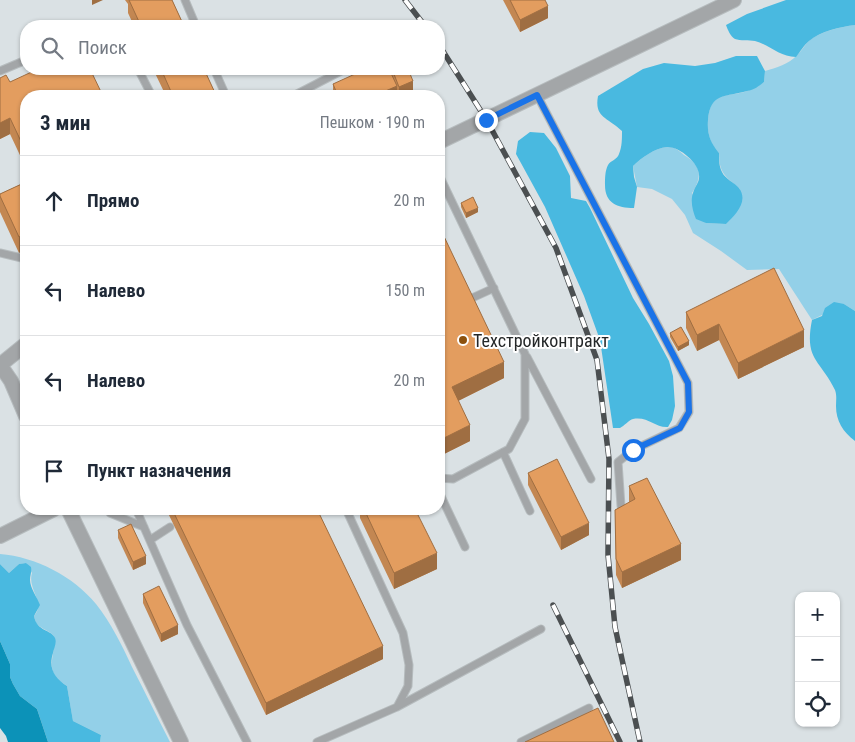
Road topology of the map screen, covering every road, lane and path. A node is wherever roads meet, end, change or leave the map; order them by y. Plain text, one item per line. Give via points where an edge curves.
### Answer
1 (185, 0) edge
2 (734, 0) edge
3 (193, 20) edge
4 (20, 63) edge
5 (0, 71) edge
6 (141, 75) edge
7 (217, 75) edge
8 (333, 75) edge
9 (149, 90) edge
10 (223, 90) edge
11 (305, 90) edge
12 (537, 95) junction
13 (445, 139) edge
14 (445, 187) edge
15 (0, 253) edge
16 (20, 258) edge
17 (494, 288) junction
18 (472, 298) edge
19 (20, 349) edge
20 (525, 354) junction
21 (0, 365) edge
22 (20, 402) edge
23 (503, 452) junction
24 (445, 478) edge
25 (591, 480) dead end
26 (445, 505) edge
27 (621, 506) edge
28 (530, 511) dead end
29 (42, 515) edge
30 (71, 515) edge
31 (115, 515) edge
32 (139, 515) edge
33 (349, 515) edge
34 (144, 527) junction
35 (170, 527) dead end
36 (0, 536) edge
37 (150, 540) junction
38 (465, 547) dead end
39 (542, 629) dead end
40 (397, 706) junction
41 (589, 708) dead end
42 (181, 742) edge
43 (248, 742) edge
44 (317, 742) edge
45 (521, 742) edge

1 - 3 lane
2 - 12 street
4 - 5 lane
6 - 9 lane
7 - 10 lane
8 - 11 lane
12 - 13 street
12 - 27 lane via 688,383 689,412 680,428 633,450 618,462
14 - 17 lane
15 - 16 lane
17 - 18 lane
17 - 20 lane
19 - 21 street
20 - 23 lane via 526,420 509,448
20 - 25 lane
21 - 22 street
23 - 24 lane via 453,479
23 - 28 lane
26 - 38 lane
29 - 36 street
30 - 42 street
31 - 34 lane
32 - 34 lane
33 - 40 lane via 403,633 408,686
34 - 37 lane
35 - 37 lane
37 - 43 lane via 187,625
39 - 40 lane
40 - 44 lane
41 - 45 lane

